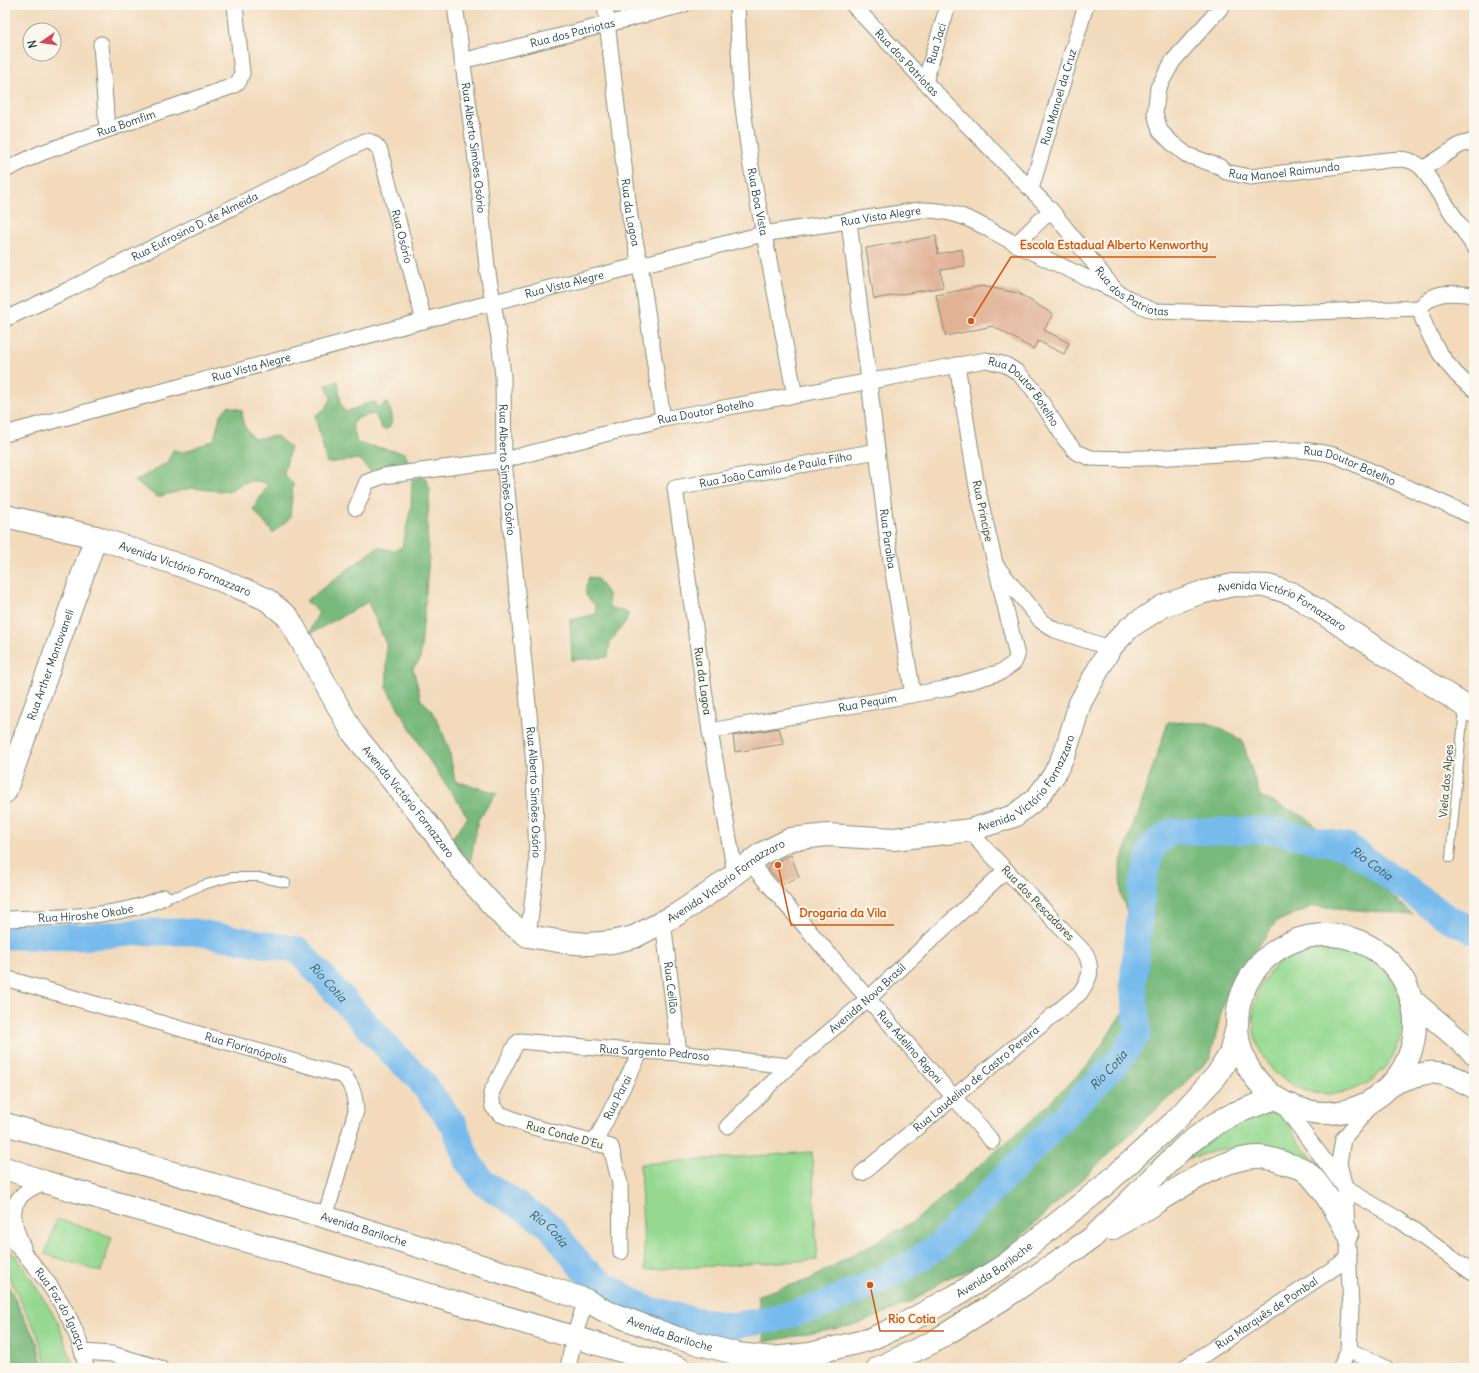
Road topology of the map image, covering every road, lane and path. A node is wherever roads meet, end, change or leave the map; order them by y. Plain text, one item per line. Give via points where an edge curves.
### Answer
1 (236, 5) edge
2 (455, 5) edge
3 (605, 5) edge
4 (683, 5) edge
5 (737, 5) edge
6 (853, 5) edge
7 (948, 5) edge
8 (1086, 5) edge
9 (1223, 5) edge
10 (608, 24) junction
11 (101, 44) dead end
12 (462, 61) junction
13 (925, 82) junction
14 (107, 129) junction
15 (1474, 141) edge
16 (380, 151) joint
17 (1423, 169) junction
18 (5, 170) edge
19 (1031, 189) junction
20 (1051, 210) junction
21 (849, 222) junction
22 (762, 234) junction
23 (1016, 244) junction
24 (1474, 247) edge
25 (640, 264) junction
26 (1116, 292) junction
27 (1474, 295) edge
28 (493, 304) junction
29 (1420, 308) junction
30 (5, 319) edge
31 (424, 321) junction
32 (957, 365) junction
33 (870, 381) junction
34 (1474, 389) edge
35 (795, 396) junction
36 (664, 419) junction
37 (5, 434) edge
38 (877, 451) junction
39 (504, 460) junction
40 (675, 488) joint
41 (356, 508) dead end
42 (5, 516) edge
43 (1474, 517) edge
44 (96, 537) junction
45 (995, 564) junction
46 (1110, 648) junction
47 (1016, 656) joint
48 (913, 695) junction
49 (1469, 709) edge
50 (710, 731) junction
51 (5, 792) edge
52 (971, 830) junction
53 (1450, 858) dead end
54 (742, 868) junction
55 (1006, 870) junction
56 (286, 883) dead end
57 (164, 896) joint
58 (5, 919) edge
59 (663, 921) junction
60 (528, 936) junction
61 (5, 978) edge
62 (1088, 982) joint
63 (869, 998) junction
64 (1411, 999) junction
65 (1237, 1027) junction
66 (520, 1041) joint
67 (641, 1051) junction
68 (679, 1053) junction
69 (1474, 1053) edge
70 (789, 1066) junction
71 (1474, 1087) edge
72 (1386, 1089) junction
73 (956, 1097) junction
74 (1277, 1099) junction
75 (5, 1124) edge
76 (728, 1126) dead end
77 (992, 1141) dead end
78 (594, 1144) junction
79 (5, 1168) edge
80 (862, 1173) dead end
81 (45, 1182) junction
82 (1345, 1188) junction
83 (325, 1217) junction
84 (5, 1233) edge
85 (1348, 1233) junction
86 (1092, 1238) junction
87 (621, 1252) dead end
88 (27, 1255) junction
89 (1349, 1258) junction
90 (1474, 1274) edge
91 (586, 1300) junction
92 (574, 1337) junction
93 (1349, 1350) junction
94 (83, 1352) junction
95 (86, 1368) edge
96 (160, 1368) edge
97 (568, 1368) edge
98 (679, 1368) edge
99 (878, 1368) edge
100 (1184, 1368) edge
101 (1340, 1368) edge
102 (1385, 1368) edge

1 - 14 street, Rua Bomfim via 242,73 239,81 228,89
2 - 12 street, Rua Alberto Simões Osório
3 - 10 street, Rua da Lagoa
4 - 10 street, Rua dos Patriotas
5 - 22 street, Rua Boa Vista via 741,92
6 - 13 street, Rua dos Patriotas
7 - 13 street, Rua Jaci
8 - 19 street, Rua Manoel da Cruz
9 - 17 street, Rua Manoel Raimundo via 1178,56 1158,88 1155,113 1160,131 1173,144 1187,155 1221,167 1226,172 1250,177 1399,159 1415,161
10 - 12 street, Rua dos Patriotas
10 - 25 street, Rua da Lagoa via 630,217
11 - 14 street
12 - 28 street, Rua Alberto Simões Osório
13 - 19 street, Rua dos Patriotas
14 - 18 street, Rua Bomfim via 41,153
15 - 17 street via 1460,144
16 - 30 street, Rua Eufrosino D. de Almeida via 371,141 360,142 70,289
16 - 31 street, Rua Osório
17 - 24 street
19 - 20 street, Rua dos Patriotas
20 - 23 street
20 - 26 street, Rua dos Patriotas
21 - 22 street, Rua Vista Alegre
21 - 23 street, Rua Vista Alegre via 920,210 937,210 966,216
21 - 33 street, Rua Paraíba
22 - 25 street, Rua Vista Alegre
22 - 35 street, Rua Boa Vista
23 - 26 street, Rua Vista Alegre
25 - 28 street, Rua Vista Alegre
25 - 36 street, Rua da Lagoa
26 - 29 street, Rua dos Patriotas via 1154,311 1256,314
27 - 29 street via 1439,293 1428,298
28 - 31 street, Rua Vista Alegre
28 - 39 street, Rua Alberto Simões Osório via 503,377
29 - 34 street via 1423,322 1431,338 1459,378
31 - 37 street, Rua Vista Alegre
32 - 33 street, Rua Doutor Botelho
32 - 43 street, Rua Doutor Botelho via 986,360 1006,365 1017,372 1033,389 1076,452 1091,458 1186,456 1282,449 1319,451 1337,456
32 - 45 street, Rua Principe via 977,487
33 - 35 street, Rua Doutor Botelho
33 - 38 street, Rua Paraíba
35 - 36 street, Rua Doutor Botelho
36 - 39 street, Rua Doutor Botelho
38 - 40 street, Rua João Camilo de Paula Filho
38 - 48 street, Rua Paraíba via 887,536
39 - 41 street, Rua Doutor Botelho via 373,478 367,482
39 - 60 street, Rua Alberto Simões Osório via 536,784 537,864
40 - 50 street, Rua da Lagoa
42 - 44 main road, Avenida Victório Fornazzaro
44 - 51 main road, Rua Arther Montovaneli
44 - 60 main road, Avenida Victório Fornazzaro via 247,590 266,599 288,617 353,733 469,879 506,920
45 - 46 street via 1041,621 1055,630
45 - 47 street, Rua Principe
46 - 49 main road, Avenida Victório Fornazzaro via 1130,627 1164,606 1233,585 1268,586 1293,594
46 - 52 main road, Avenida Victório Fornazzaro via 1080,703 1066,750 1054,775 1037,798 1014,816
47 - 48 street, Rua Pequim via 1014,663 1001,672 944,689
48 - 50 street, Rua Pequim
49 - 53 lane, Viela dos Alpes
50 - 54 street, Rua da Lagoa
52 - 54 main road, Avenida Victório Fornazzaro via 894,839 828,834 791,839 761,854
52 - 55 street, Rua dos Pescadores
54 - 59 main road, Avenida Victório Fornazzaro via 708,894
54 - 63 street, Rua Adelino Rigoni
55 - 62 street, Rua dos Pescadores via 1086,954 1091,973
55 - 63 street, Avenida Nova Brasil
56 - 57 lane via 258,877 232,877 203,884 179,895
57 - 58 street, Rua Hiroshe Okabe via 149,904 88,916
59 - 60 main road, Avenida Victório Fornazzaro via 634,937 612,942 589,944
59 - 68 street, Rua Ceilão
61 - 83 street, Rua Florianópolis via 344,1076 355,1096 356,1110
62 - 73 street, Rua Laudelino de Castro Pereira via 1080,994
63 - 70 street, Avenida Nova Brasil
63 - 73 street, Rua Adelino Rigoni
64 - 65 main road via 1399,974 1390,962 1374,949 1354,940 1333,935 1312,936 1279,949 1257,967 1246,985 1239,1006
64 - 69 main road
64 - 72 main road via 1415,1022 1413,1044 1405,1065
65 - 74 main road via 1243,1055 1257,1080
65 - 91 main road, Avenida Bariloche via 1230,1054 1212,1081 1165,1131 1106,1184 1005,1265 955,1296 875,1337 810,1354 773,1358 738,1354 676,1338 605,1311
66 - 67 street, Rua Sargento Pedroso
66 - 78 street, Rua Conde D'Eu via 516,1044 491,1093 493,1107 510,1119
67 - 68 street, Rua Sargento Pedroso
67 - 78 street, Rua Parai
68 - 70 street, Rua Sargento Pedroso
70 - 76 street, Avenida Nova Brasil
71 - 72 main road via 1444,1073 1426,1072
72 - 74 main road via 1357,1108 1338,1113 1317,1113
72 - 82 street via 1343,1139 1339,1163
73 - 77 street, Rua Adelino Rigoni
73 - 80 street, Rua Laudelino de Castro Pereira
74 - 82 street
74 - 86 main road via 1234,1113 1186,1146
75 - 83 main road, Avenida Bariloche
78 - 87 street, Rua Conde D'Eu via 610,1147 620,1184
79 - 81 main road
81 - 88 street, Rua Foz do Iguaçu via 21,1194 13,1209 17,1233
81 - 92 main road
82 - 85 street
82 - 90 street via 1398,1219
83 - 91 main road, Avenida Bariloche
84 - 88 street, Rua Foz do Iguaçu
85 - 86 main road via 1332,1205 1306,1171 1281,1161 1258,1157 1232,1162 1209,1172 1131,1219
85 - 89 street
86 - 99 main road via 1001,1300 933,1342
88 - 94 street, Rua Foz do Iguaçu via 50,1284 69,1317
89 - 93 street
89 - 100 street, Rua Marquês de Pombal
91 - 92 street
92 - 97 street
92 - 98 main road
93 - 101 street
93 - 102 street
94 - 95 street, Rua Foz do Iguaçu
94 - 96 street via 112,1354

